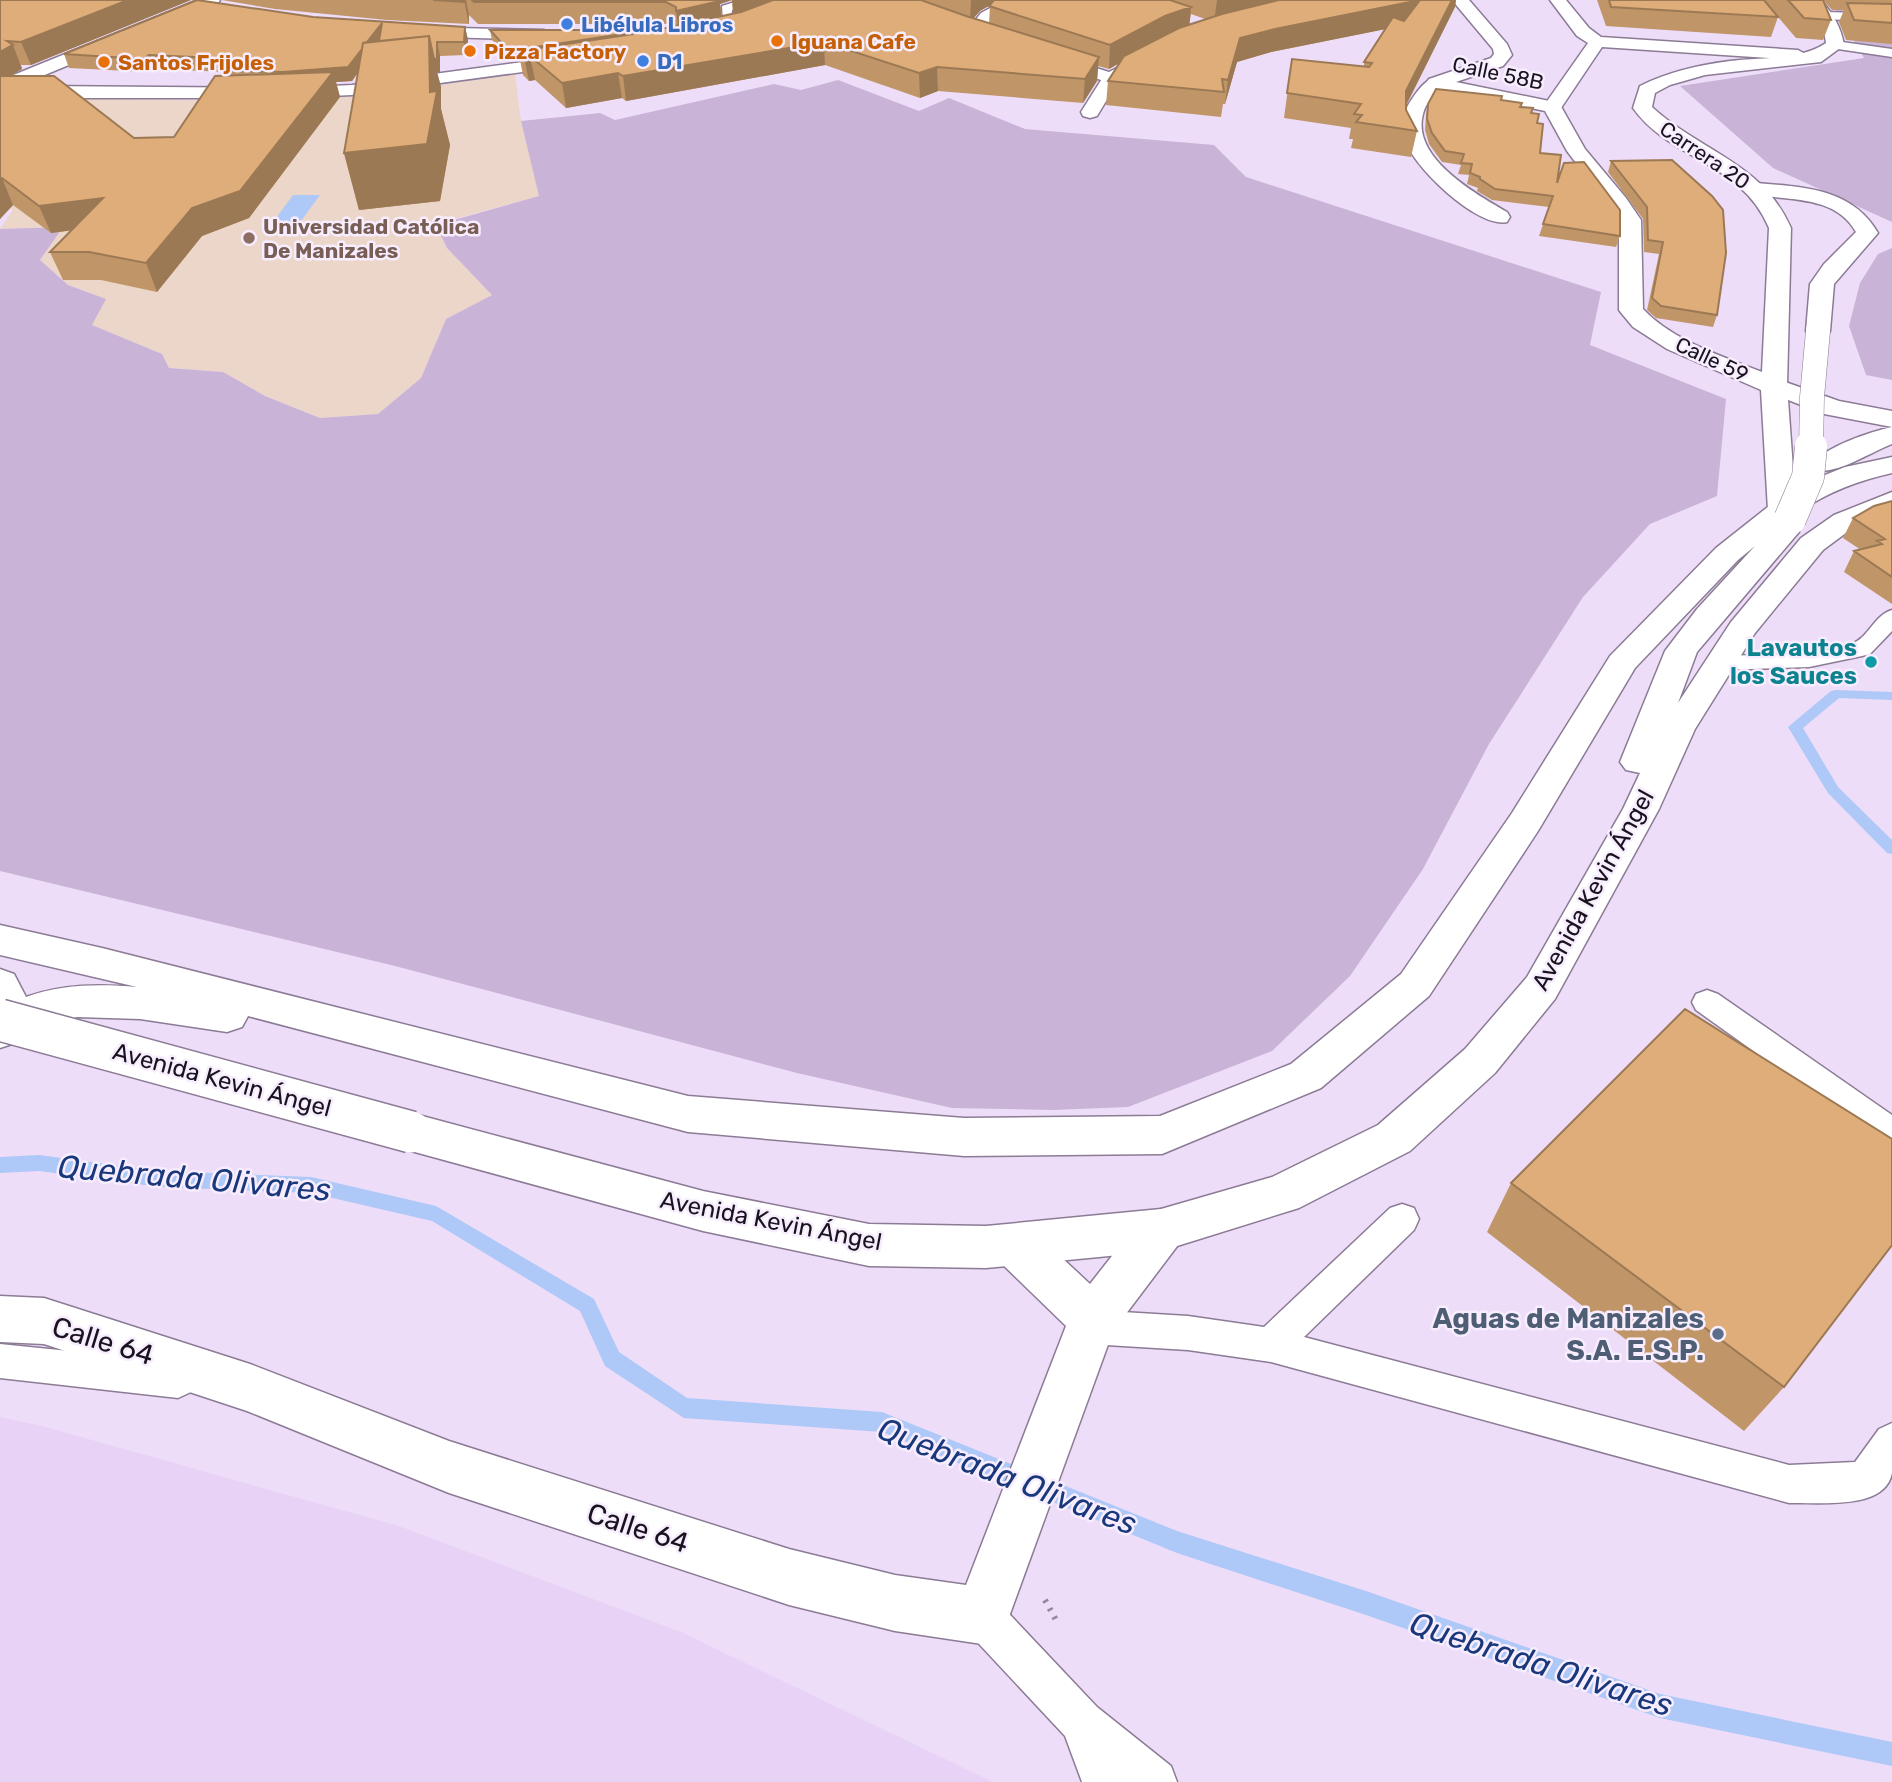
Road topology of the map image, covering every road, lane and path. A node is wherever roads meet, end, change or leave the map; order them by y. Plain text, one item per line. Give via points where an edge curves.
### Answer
1 (753, 0) edge
2 (1019, 0) edge
3 (1460, 0) edge
4 (1558, 0) edge
5 (1812, 0) edge
6 (772, 3) edge
7 (211, 5) edge
8 (1827, 16) junction
9 (727, 18) junction
10 (1892, 18) edge
11 (749, 24) edge
12 (400, 31) edge
13 (973, 33) edge
14 (555, 35) edge
15 (1783, 37) dead end
16 (1597, 42) junction
17 (1170, 45) edge
18 (1836, 46) junction
19 (1892, 53) edge
20 (1036, 54) edge
21 (1111, 78) junction
22 (9, 80) edge
23 (1435, 83) junction
24 (0, 93) edge
25 (1552, 107) junction
26 (1090, 111) dead end
27 (1756, 189) junction
28 (1835, 204) junction
29 (1499, 218) dead end
30 (1779, 220) junction
31 (1774, 386) junction
32 (1892, 419) edge
33 (1892, 435) edge
34 (1892, 465) edge
35 (1892, 500) edge
36 (1787, 511) junction
37 (1892, 617) edge
38 (1720, 663) junction
39 (1587, 905) junction
40 (0, 940) edge
41 (1707, 1002) dead end
42 (4, 1013) edge
43 (382, 1035) junction
44 (1892, 1132) edge
45 (1402, 1219) dead end
46 (1161, 1230) junction
47 (1000, 1246) junction
48 (0, 1319) edge
49 (1088, 1333) junction
50 (1271, 1345) junction
51 (0, 1360) edge
52 (250, 1388) junction
53 (1892, 1441) edge
54 (982, 1616) junction
55 (1082, 1723) junction
56 (1104, 1782) edge
57 (1155, 1782) edge

1 - 9 lane via 726,8
2 - 13 main road via 977,23
3 - 23 main road via 1502,48 1503,55 1497,62
4 - 16 main road
5 - 8 main road
6 - 9 main road
7 - 22 main road
8 - 10 lane
8 - 18 main road
9 - 11 main road via 710,28
12 - 14 main road
15 - 16 main road via 1798,55
16 - 25 main road
17 - 21 main road
18 - 19 lane
18 - 27 main road, Carrera 20 via 1815,58 1693,73 1663,80 1646,90 1642,108 1658,126
20 - 21 main road
21 - 26 main road
22 - 24 main road via 336,80 591,51 352,90
23 - 25 main road, Calle 58B
23 - 29 main road via 1419,101 1412,121 1416,144 1450,184
25 - 31 main road, Calle 59 via 1577,151 1630,220 1631,310 1638,321 1698,354
27 - 28 main road
27 - 30 main road, Carrera 20
28 - 30 main road via 1790,205 1779,212
28 - 36 main road, bridge via 1863,221 1867,233 1822,284 1808,477
30 - 31 main road
31 - 32 main road, Calle 59 via 1833,408
31 - 36 main road
33 - 36 main road via 1826,464 1806,482
34 - 36 main road via 1815,489
35 - 38 main road, Avenida Kevin Ángel via 1853,517 1812,544
36 - 39 main road via 1783,533 1681,651
36 - 43 main road via 1727,554 1622,663 1525,822 1415,985 1306,1076 1162,1135 964,1137 688,1114
37 - 38 lane via 1862,649 1809,660
38 - 39 main road, Avenida Kevin Ángel via 1678,729 1641,809
39 - 46 main road, Avenida Kevin Ángel via 1541,988 1480,1061 1394,1138 1283,1194
40 - 43 main road
41 - 44 lane
42 - 43 main road via 93,1000
42 - 47 main road, Avenida Kevin Ángel, bridge via 704,1211 869,1245
45 - 50 lane
46 - 47 main road, Avenida Kevin Ángel
46 - 49 main road
47 - 49 main road
48 - 52 main road, Calle 64 via 44,1321
49 - 50 lane via 1188,1334
49 - 54 main road
50 - 53 lane via 1788,1484 1864,1481
51 - 52 lane
52 - 54 main road, Calle 64 via 449,1467 789,1577 895,1603
54 - 55 lane
55 - 56 lane
55 - 57 lane

